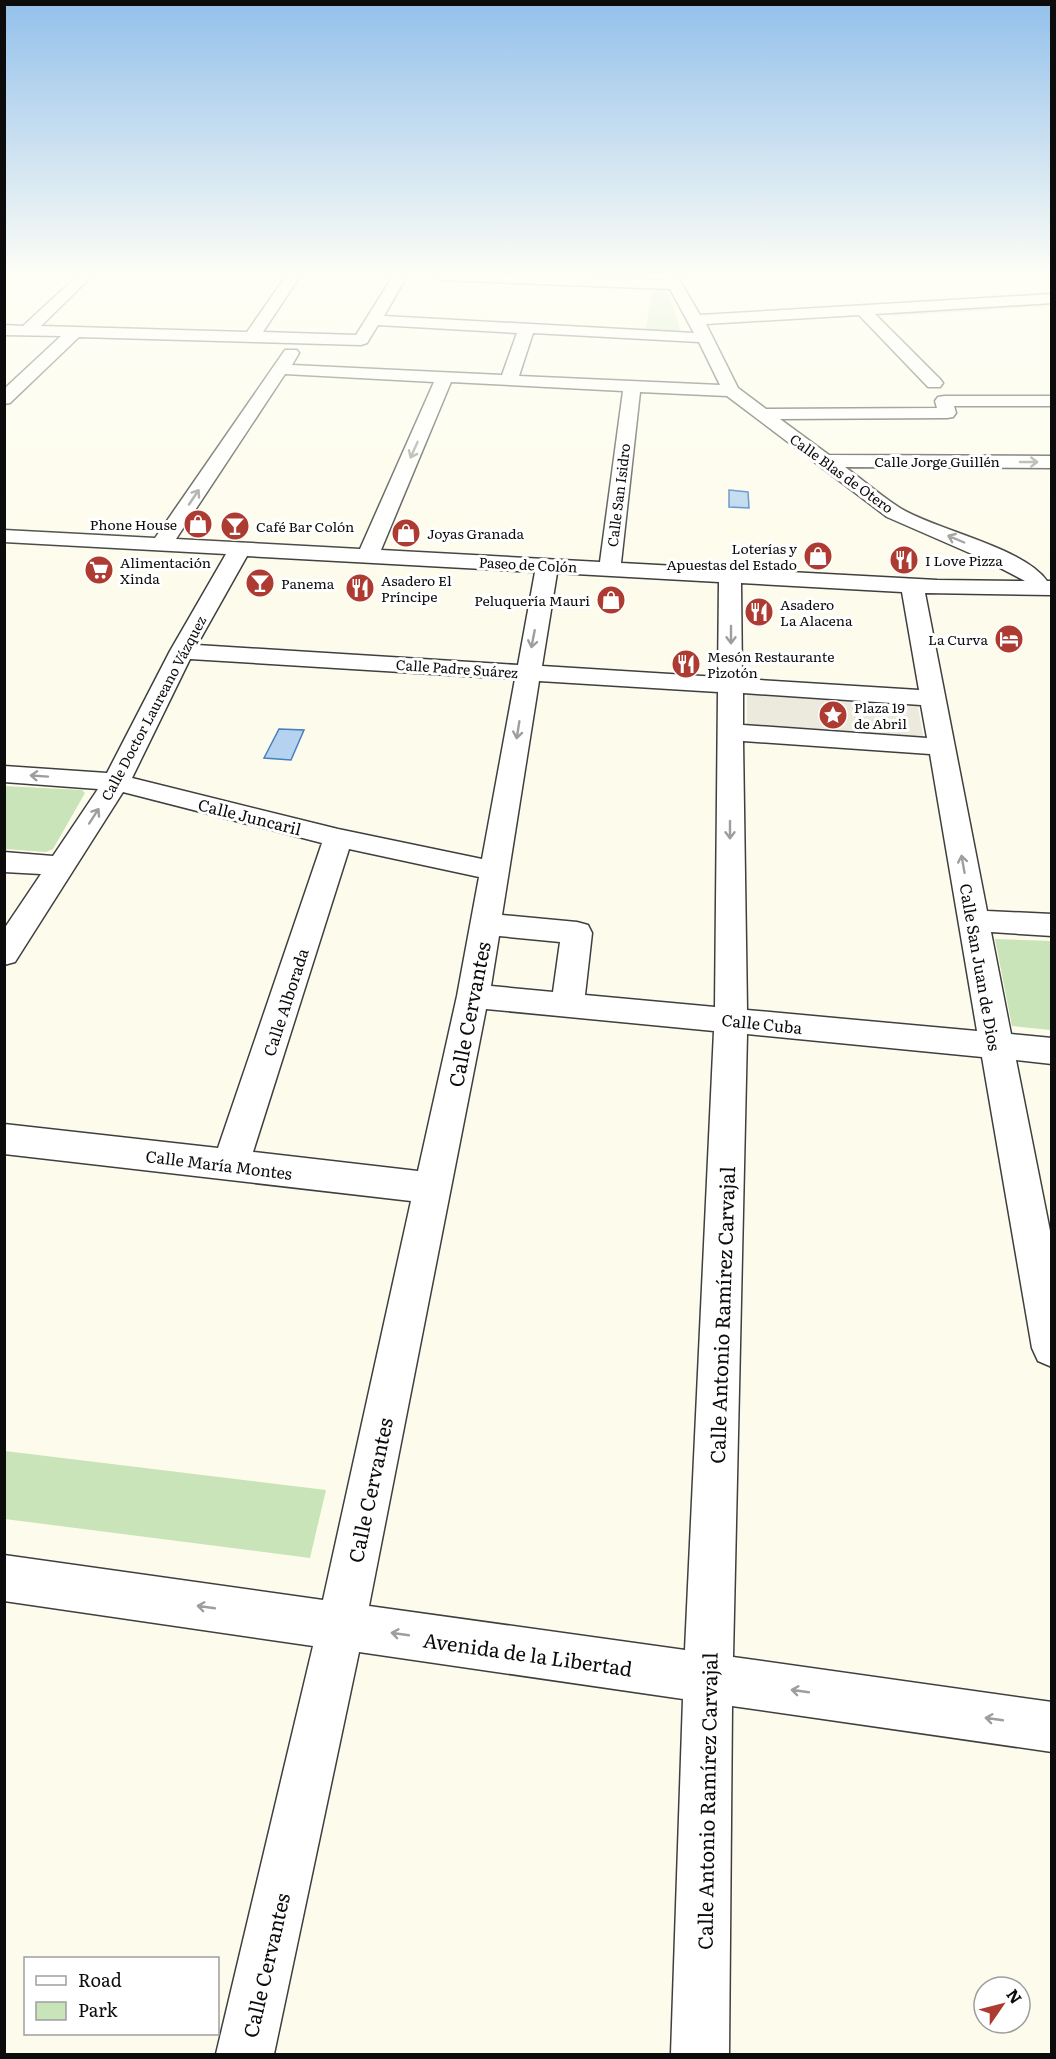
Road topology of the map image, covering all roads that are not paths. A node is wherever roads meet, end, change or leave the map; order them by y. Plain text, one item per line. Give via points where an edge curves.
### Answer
1 (33, 372) edge
2 (277, 372) edge
3 (343, 372) edge
4 (512, 372) edge
5 (722, 372) edge
6 (923, 372) edge
7 (446, 377) junction
8 (509, 380) junction
9 (934, 383) dead end
10 (632, 386) junction
11 (731, 391) junction
12 (4, 399) edge
13 (1052, 401) edge
14 (762, 414) junction
15 (823, 461) junction
16 (1052, 462) edge
17 (4, 536) edge
18 (161, 545) junction
19 (239, 550) junction
20 (368, 556) junction
21 (547, 565) junction
22 (610, 569) junction
23 (730, 576) junction
24 (912, 585) junction
25 (1046, 588) edge
26 (182, 651) junction
27 (527, 672) junction
28 (731, 686) junction
29 (934, 698) junction
30 (730, 732) junction
31 (941, 747) junction
32 (4, 774) edge
33 (116, 782) junction
34 (338, 838) junction
35 (4, 862) edge
36 (62, 866) junction
37 (495, 871) junction
38 (974, 921) junction
39 (485, 924) junction
40 (1052, 924) edge
41 (4, 954) edge
42 (473, 996) junction
43 (567, 1005) junction
44 (731, 1020) junction
45 (995, 1046) junction
46 (1052, 1051) edge
47 (4, 1139) edge
48 (231, 1165) junction
49 (433, 1188) junction
50 (1049, 1325) edge
51 (4, 1578) edge
52 (341, 1626) junction
53 (708, 1678) junction
54 (1052, 1727) edge
55 (245, 2055) edge
56 (700, 2055) edge

1 - 12 street
18 -> 2 street
3 - 7 street
4 - 8 street
5 - 11 street, Calle Blas de Otero
6 - 9 street
7 - 8 street
7 -> 20 street
8 - 10 street
10 - 11 street
10 - 22 street, Calle San Isidro
11 - 14 street, Calle Blas de Otero
13 - 14 street via 944,401 947,414
14 - 15 street, Calle Blas de Otero
15 -> 16 street, Calle Jorge Guillén
25 -> 15 street, Calle Blas de Otero via 1032,575 998,557 894,513
17 - 18 street, Paseo de Colón
18 - 19 street, Paseo de Colón
19 - 20 street, Paseo de Colón
19 - 26 street, Calle Doctor Laureano Vázquez
20 - 21 street, Paseo de Colón
21 - 22 street, Paseo de Colón
21 -> 27 street, Calle Cervantes
22 - 23 street, Paseo de Colón
23 - 24 street, Paseo de Colón
23 -> 28 street, Calle Antonio Ramírez Carvajal
24 - 25 street, Paseo de Colón
24 - 29 street, Calle San Juan de Dios
26 - 27 street, Calle Padre Suárez
26 - 33 street, Calle Doctor Laureano Vázquez
27 - 28 street, Calle Padre Suárez
27 -> 37 street, Calle Cervantes
28 - 29 street
28 - 30 street, Calle Antonio Ramírez Carvajal
29 - 31 street, Calle San Juan de Dios
30 - 31 street
30 -> 44 street, Calle Antonio Ramírez Carvajal
38 -> 31 street, Calle San Juan de Dios
33 -> 32 street, Calle Juncaril
33 - 34 street, Calle Juncaril
36 -> 33 street, Calle Doctor Laureano Vázquez
34 - 37 street, Calle Juncaril
34 - 48 street, Calle Alborada
35 - 36 street
36 - 41 street, Calle Doctor Laureano Vázquez
37 - 39 street, Calle Cervantes
38 - 40 street
38 - 45 street, Calle San Juan de Dios
39 - 42 street, Calle Cervantes
39 - 43 street, Calle Cervantes via 577,933
42 - 43 street, Calle Cuba
42 - 49 street, Calle Cervantes
43 - 44 street, Calle Cuba
44 - 45 street, Calle Cuba
44 - 53 street, Calle Antonio Ramírez Carvajal
45 - 46 street, Calle Cuba
45 - 50 street, Calle San Juan de Dios
47 - 48 street, Calle María Montes
48 - 49 street, Calle María Montes
49 - 52 street, Calle Cervantes
52 -> 51 street, Avenida de la Libertad
53 -> 52 street, Avenida de la Libertad
52 - 55 street, Calle Cervantes
54 -> 53 street, Avenida de la Libertad
53 - 56 street, Calle Antonio Ramírez Carvajal

